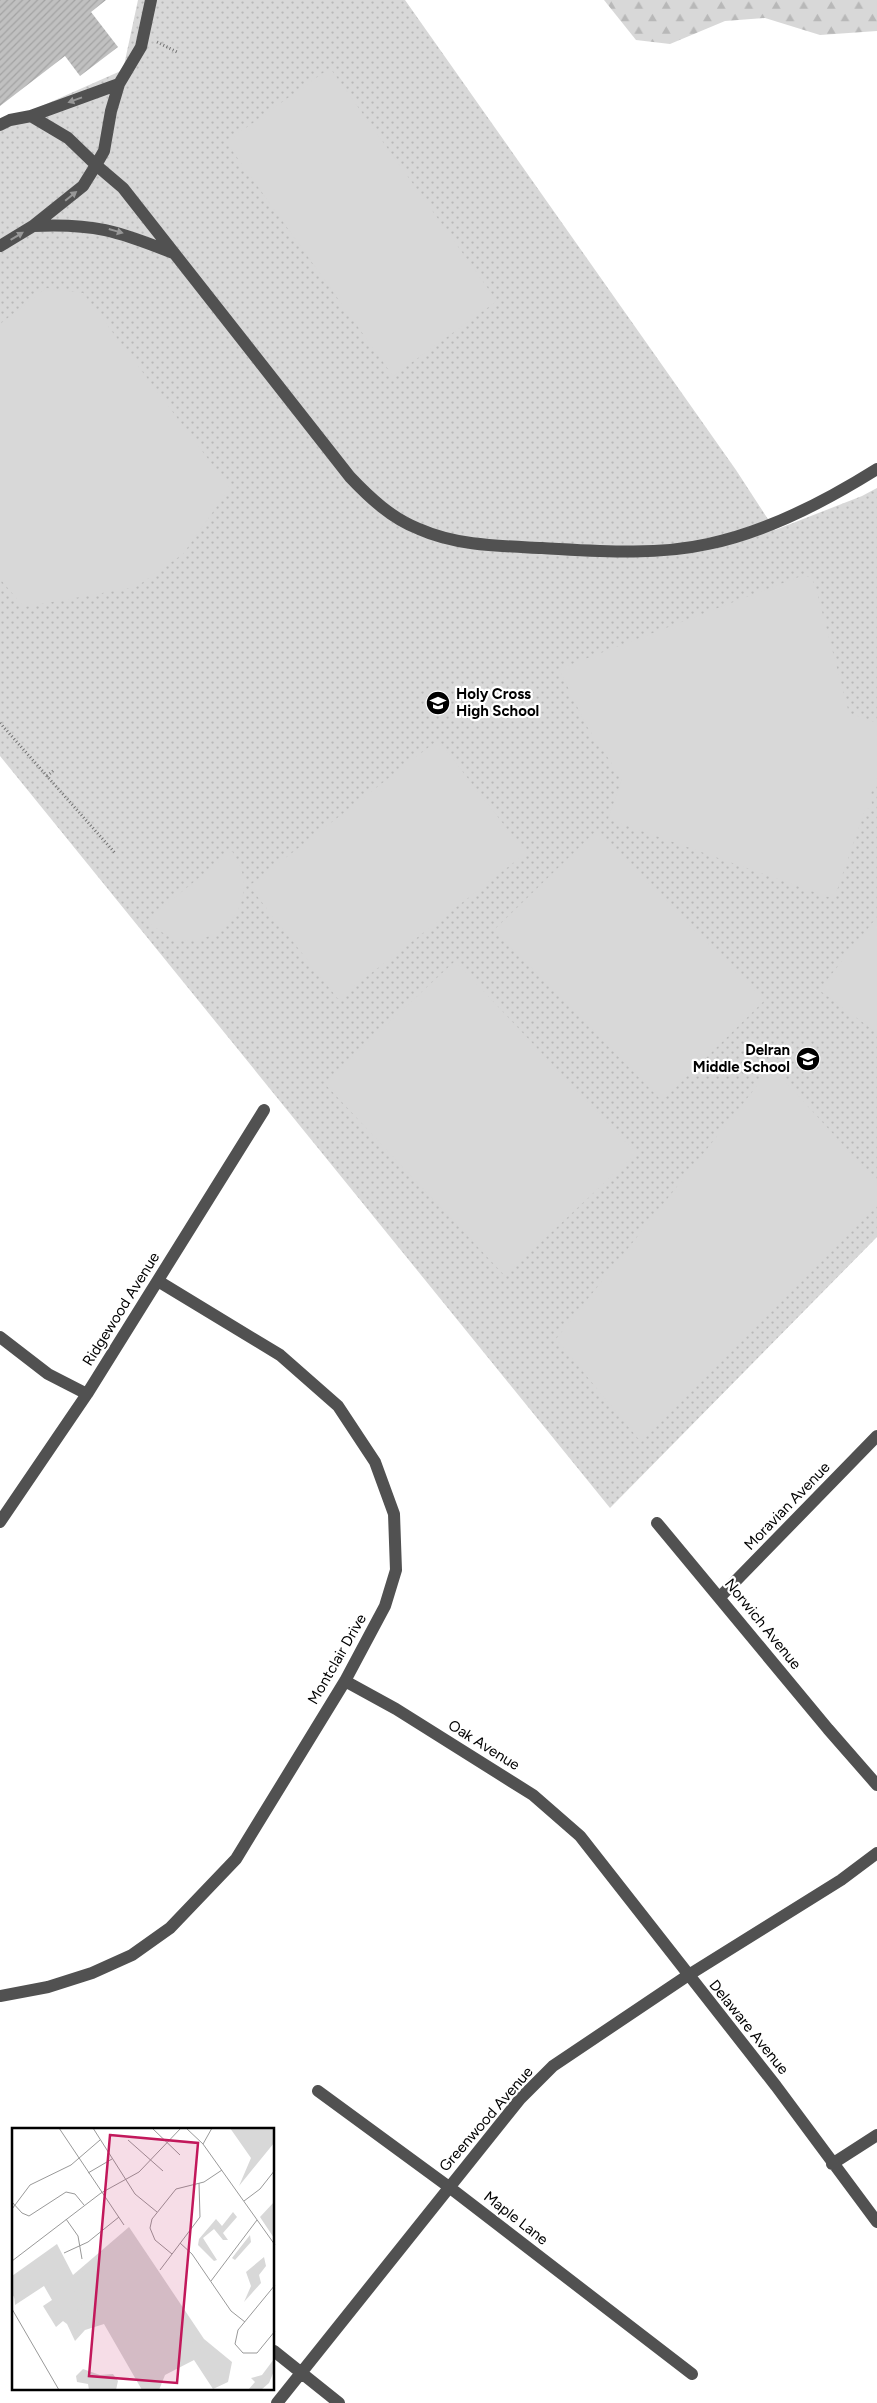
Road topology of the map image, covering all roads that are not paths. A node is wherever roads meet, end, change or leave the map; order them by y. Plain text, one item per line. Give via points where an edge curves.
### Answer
1 (151, 0) edge
2 (118, 84) junction
3 (31, 116) junction
4 (0, 126) edge
5 (96, 165) junction
6 (33, 226) junction
7 (0, 246) edge
8 (175, 254) junction
9 (877, 469) edge
10 (264, 1110) dead end
11 (158, 1282) junction
12 (0, 1337) edge
13 (87, 1394) junction
14 (877, 1436) edge
15 (0, 1522) edge
16 (657, 1523) dead end
17 (720, 1597) junction
18 (344, 1681) junction
19 (877, 1785) edge
20 (595, 1853) joint
21 (877, 1853) edge
22 (687, 1976) junction
23 (0, 1996) edge
24 (318, 2091) dead end
25 (877, 2136) edge
26 (832, 2164) junction
27 (449, 2187) junction
28 (877, 2222) edge
29 (275, 2352) edge
30 (302, 2372) junction
31 (692, 2374) dead end
32 (277, 2403) edge
33 (339, 2403) edge

1 - 2 street via 141,46
2 -> 3 street
2 - 5 street via 104,151
3 - 4 street via 10,120
3 - 5 street via 68,138
6 -> 5 street via 83,186
5 - 8 street via 123,188
7 -> 6 street
6 -> 8 street via 93,226 121,232
8 - 9 street via 350,476 389,513 432,534 484,544 576,550 638,551 692,547 773,523
10 - 11 street, Ridgewood Avenue
11 - 13 street, Ridgewood Avenue
11 - 18 street, Montclair Drive via 280,1355 338,1406 375,1462 394,1514 396,1570 385,1606
12 - 13 street via 48,1374
13 - 15 street, Ridgewood Avenue
14 - 17 street, Moravian Avenue
16 - 17 street, Norwich Avenue
17 - 19 street, Norwich Avenue
18 - 20 street, Oak Avenue via 396,1709 533,1795
18 - 23 street, Montclair Drive via 236,1859 170,1928 132,1955 92,1973 48,1987
20 - 22 street, Delaware Avenue
21 - 22 street, Greenwood Avenue via 841,1880
22 - 26 street, Delaware Avenue via 776,2086
22 - 27 street, Greenwood Avenue via 553,2066 520,2099
24 - 27 street, Maple Lane
25 - 26 street
26 - 28 street, Delaware Avenue
27 - 30 street, Greenwood Avenue
27 - 31 street, Maple Lane
29 - 30 street
30 - 32 street, Greenwood Avenue
30 - 33 street

